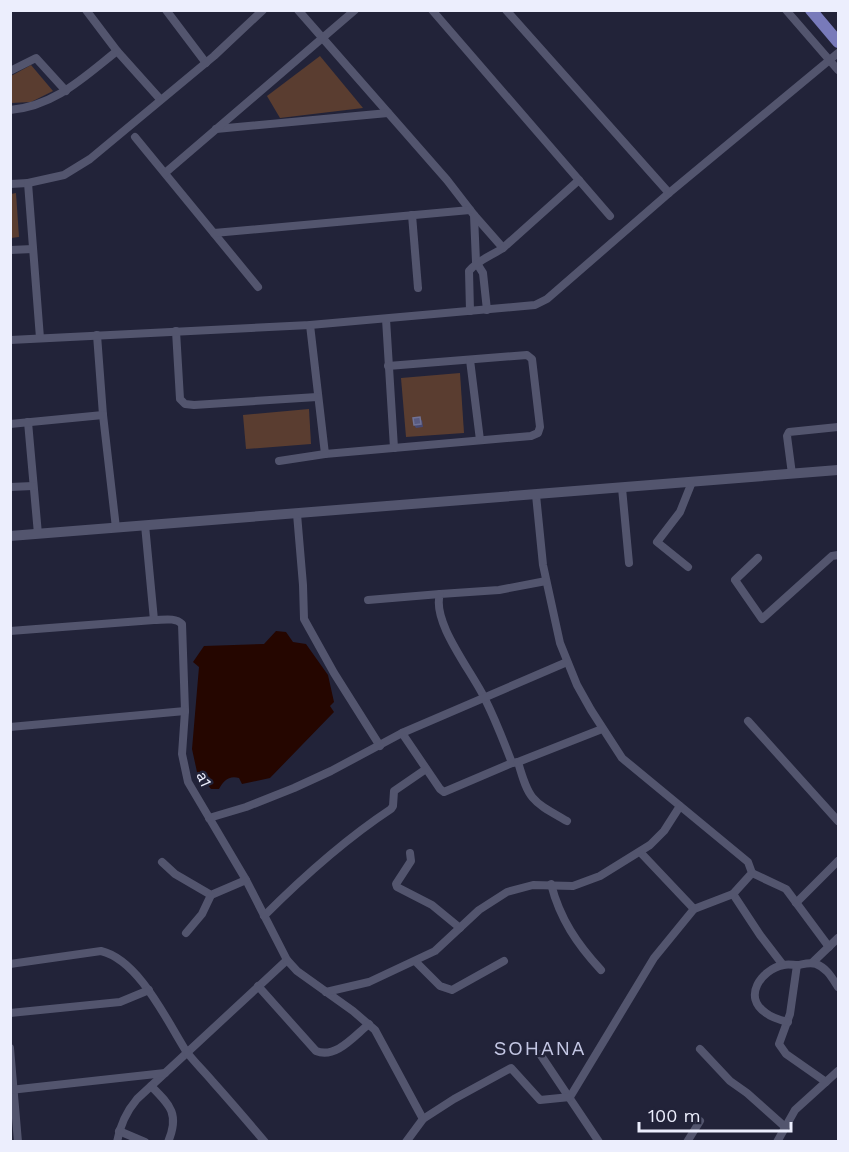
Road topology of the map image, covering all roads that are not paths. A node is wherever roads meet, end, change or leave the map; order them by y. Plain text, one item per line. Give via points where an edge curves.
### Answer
1 (86, 10) edge
2 (166, 10) edge
3 (263, 10) edge
4 (298, 10) edge
5 (355, 10) edge
6 (432, 10) edge
7 (506, 10) edge
8 (786, 10) edge
9 (810, 10) edge
10 (322, 38) junction
11 (838, 42) edge
12 (117, 51) junction
13 (838, 53) edge
14 (830, 60) junction
15 (206, 63) junction
16 (838, 70) edge
17 (10, 71) edge
18 (66, 91) junction
19 (160, 99) junction
20 (10, 110) edge
21 (388, 113) junction
22 (215, 130) junction
23 (135, 137) dead end
24 (165, 173) junction
25 (579, 180) junction
26 (28, 183) junction
27 (10, 184) edge
28 (669, 193) junction
29 (472, 213) junction
30 (412, 215) junction
31 (610, 216) dead end
32 (214, 233) junction
33 (503, 248) junction
34 (33, 249) junction
35 (10, 250) edge
36 (476, 262) junction
37 (258, 287) dead end
38 (418, 288) dead end
39 (487, 310) junction
40 (470, 311) junction
41 (386, 319) junction
42 (310, 325) junction
43 (176, 332) junction
44 (97, 334) junction
45 (40, 338) junction
46 (10, 340) edge
47 (470, 360) junction
48 (388, 366) junction
49 (317, 397) junction
50 (103, 415) junction
51 (28, 422) junction
52 (10, 424) edge
53 (838, 427) edge
54 (480, 440) junction
55 (394, 448) junction
56 (325, 454) junction
57 (279, 461) dead end
58 (838, 470) edge
59 (792, 474) junction
60 (692, 482) junction
61 (33, 486) junction
62 (10, 487) edge
63 (622, 488) junction
64 (536, 495) junction
65 (297, 514) junction
66 (145, 525) junction
67 (116, 528) junction
68 (38, 534) junction
69 (10, 536) edge
70 (838, 555) edge
71 (758, 558) dead end
72 (629, 563) dead end
73 (688, 567) dead end
74 (546, 581) junction
75 (440, 594) junction
76 (368, 600) dead end
77 (154, 620) junction
78 (10, 631) edge
79 (567, 662) junction
80 (484, 697) junction
81 (185, 711) junction
82 (748, 721) dead end
83 (10, 727) edge
84 (602, 729) junction
85 (402, 733) junction
86 (380, 746) junction
87 (515, 762) junction
88 (426, 769) junction
89 (680, 806) junction
90 (209, 818) junction
91 (567, 821) dead end
92 (838, 821) edge
93 (410, 853) dead end
94 (641, 853) junction
95 (838, 861) edge
96 (162, 862) dead end
97 (752, 873) junction
98 (246, 880) junction
99 (551, 884) junction
100 (733, 894) junction
101 (212, 895) junction
102 (796, 903) junction
103 (694, 909) junction
104 (264, 916) junction
105 (460, 928) junction
106 (186, 933) dead end
107 (838, 938) edge
108 (829, 947) junction
109 (287, 960) junction
110 (504, 961) dead end
111 (416, 962) junction
112 (813, 962) junction
113 (10, 963) edge
114 (783, 965) junction
115 (797, 965) junction
116 (838, 969) edge
117 (601, 970) dead end
118 (830, 973) junction
119 (258, 986) junction
120 (838, 987) edge
121 (149, 990) junction
122 (326, 992) junction
123 (10, 1013) edge
124 (788, 1022) junction
125 (369, 1024) junction
126 (10, 1048) edge
127 (700, 1049) dead end
128 (187, 1052) junction
129 (540, 1054) dead end
130 (838, 1071) edge
131 (165, 1072) junction
132 (826, 1082) junction
133 (151, 1086) junction
134 (12, 1090) edge
135 (570, 1097) junction
136 (423, 1119) junction
137 (700, 1121) dead end
138 (784, 1126) junction
139 (119, 1131) junction
140 (18, 1142) edge
141 (117, 1142) edge
142 (145, 1142) edge
143 (168, 1142) edge
144 (265, 1142) edge
145 (406, 1142) edge
146 (599, 1142) edge
147 (687, 1142) edge
148 (777, 1142) edge

1 - 12 street
2 - 15 street
3 - 15 street
4 - 10 street
5 - 10 street
6 - 25 street
7 - 28 street
8 - 14 street
9 - 11 main road
10 - 21 street
10 - 22 street
12 - 18 street
12 - 19 street
13 - 14 street
14 - 16 street
14 - 28 street
15 - 19 street
17 - 18 street via 36,58
18 - 20 street via 38,105
19 - 26 street via 72,172
21 - 22 street
21 - 29 street
22 - 24 street
23 - 24 street
24 - 32 street
25 - 31 street
25 - 33 street
26 - 27 street
26 - 34 street
28 - 39 street via 547,299 535,305
29 - 30 street
29 - 33 street
29 - 36 street
30 - 32 street
30 - 38 street
32 - 37 street
33 - 36 street
34 - 35 street
34 - 45 street
36 - 39 street via 483,273
36 - 40 street via 469,271
39 - 40 street
40 - 41 street
41 - 42 street
41 - 48 street
42 - 43 street
42 - 49 street
43 - 44 street
43 - 49 street via 180,399 185,404
44 - 45 street
44 - 50 street
45 - 46 street
47 - 48 street
47 - 54 street
47 - 54 street via 519,355 532,359 538,433
48 - 55 street
49 - 56 street
50 - 51 street
50 - 67 street
51 - 52 street
51 - 61 street
53 - 59 street via 789,432
54 - 55 street
55 - 56 street
56 - 57 street
58 - 59 street
59 - 60 street
60 - 63 street
60 - 73 street via 680,512 657,542
61 - 62 street
61 - 68 street
63 - 64 street
63 - 72 street
64 - 65 street
64 - 74 street
65 - 66 street
65 - 86 street via 304,619
66 - 67 street
66 - 77 street
67 - 68 street
68 - 69 street
70 - 71 street via 832,556 762,619 735,580
74 - 75 street via 499,590
74 - 79 street
75 - 76 street
75 - 80 street via 441,619
77 - 78 street, a1
77 - 81 street, a1 via 182,624
79 - 80 street
79 - 84 street
80 - 85 street
80 - 87 street
81 - 83 street
81 - 90 street, a1 via 184,768
82 - 92 street
84 - 87 street
84 - 89 street via 622,758
85 - 86 street
85 - 88 street
86 - 90 street via 294,788
87 - 88 street via 444,792
87 - 91 street via 536,803
88 - 104 street via 394,791 391,809 321,861
89 - 94 street via 664,831
89 - 97 street via 748,862
90 - 98 street, a1
93 - 105 street via 411,861 397,887 432,904
94 - 99 street via 585,883
94 - 103 street
95 - 102 street
96 - 101 street
97 - 100 street
97 - 102 street via 786,889
98 - 101 street
98 - 104 street, a1
99 - 105 street via 507,892 489,902
99 - 117 street via 566,927
100 - 103 street
100 - 114 street
101 - 106 street
102 - 108 street
103 - 135 street via 654,957
104 - 109 street, a1
105 - 111 street
107 - 108 street
108 - 112 street
109 - 119 street
109 - 122 street
110 - 111 street via 452,990 440,986
111 - 122 street via 369,982
112 - 115 street
112 - 118 street
113 - 121 street via 101,951 119,960
114 - 115 street
114 - 124 street via 758,981 754,995 766,1014
115 - 124 street
116 - 118 street
118 - 120 street
119 - 125 street via 323,1054 333,1053
119 - 128 street
121 - 123 street via 113,1003
121 - 128 street
122 - 125 street
124 - 132 street via 779,1044 781,1050
125 - 136 street
126 - 134 street
127 - 138 street via 730,1081
128 - 131 street
128 - 144 street
129 - 135 street
130 - 132 street
131 - 133 street
131 - 134 street
132 - 138 street via 795,1110
133 - 139 street via 129,1109
133 - 143 street via 171,1106 173,1129
134 - 140 street
135 - 136 street via 540,1100 511,1068
135 - 146 street
136 - 145 street
137 - 147 street
138 - 148 street
139 - 141 street
139 - 142 street

